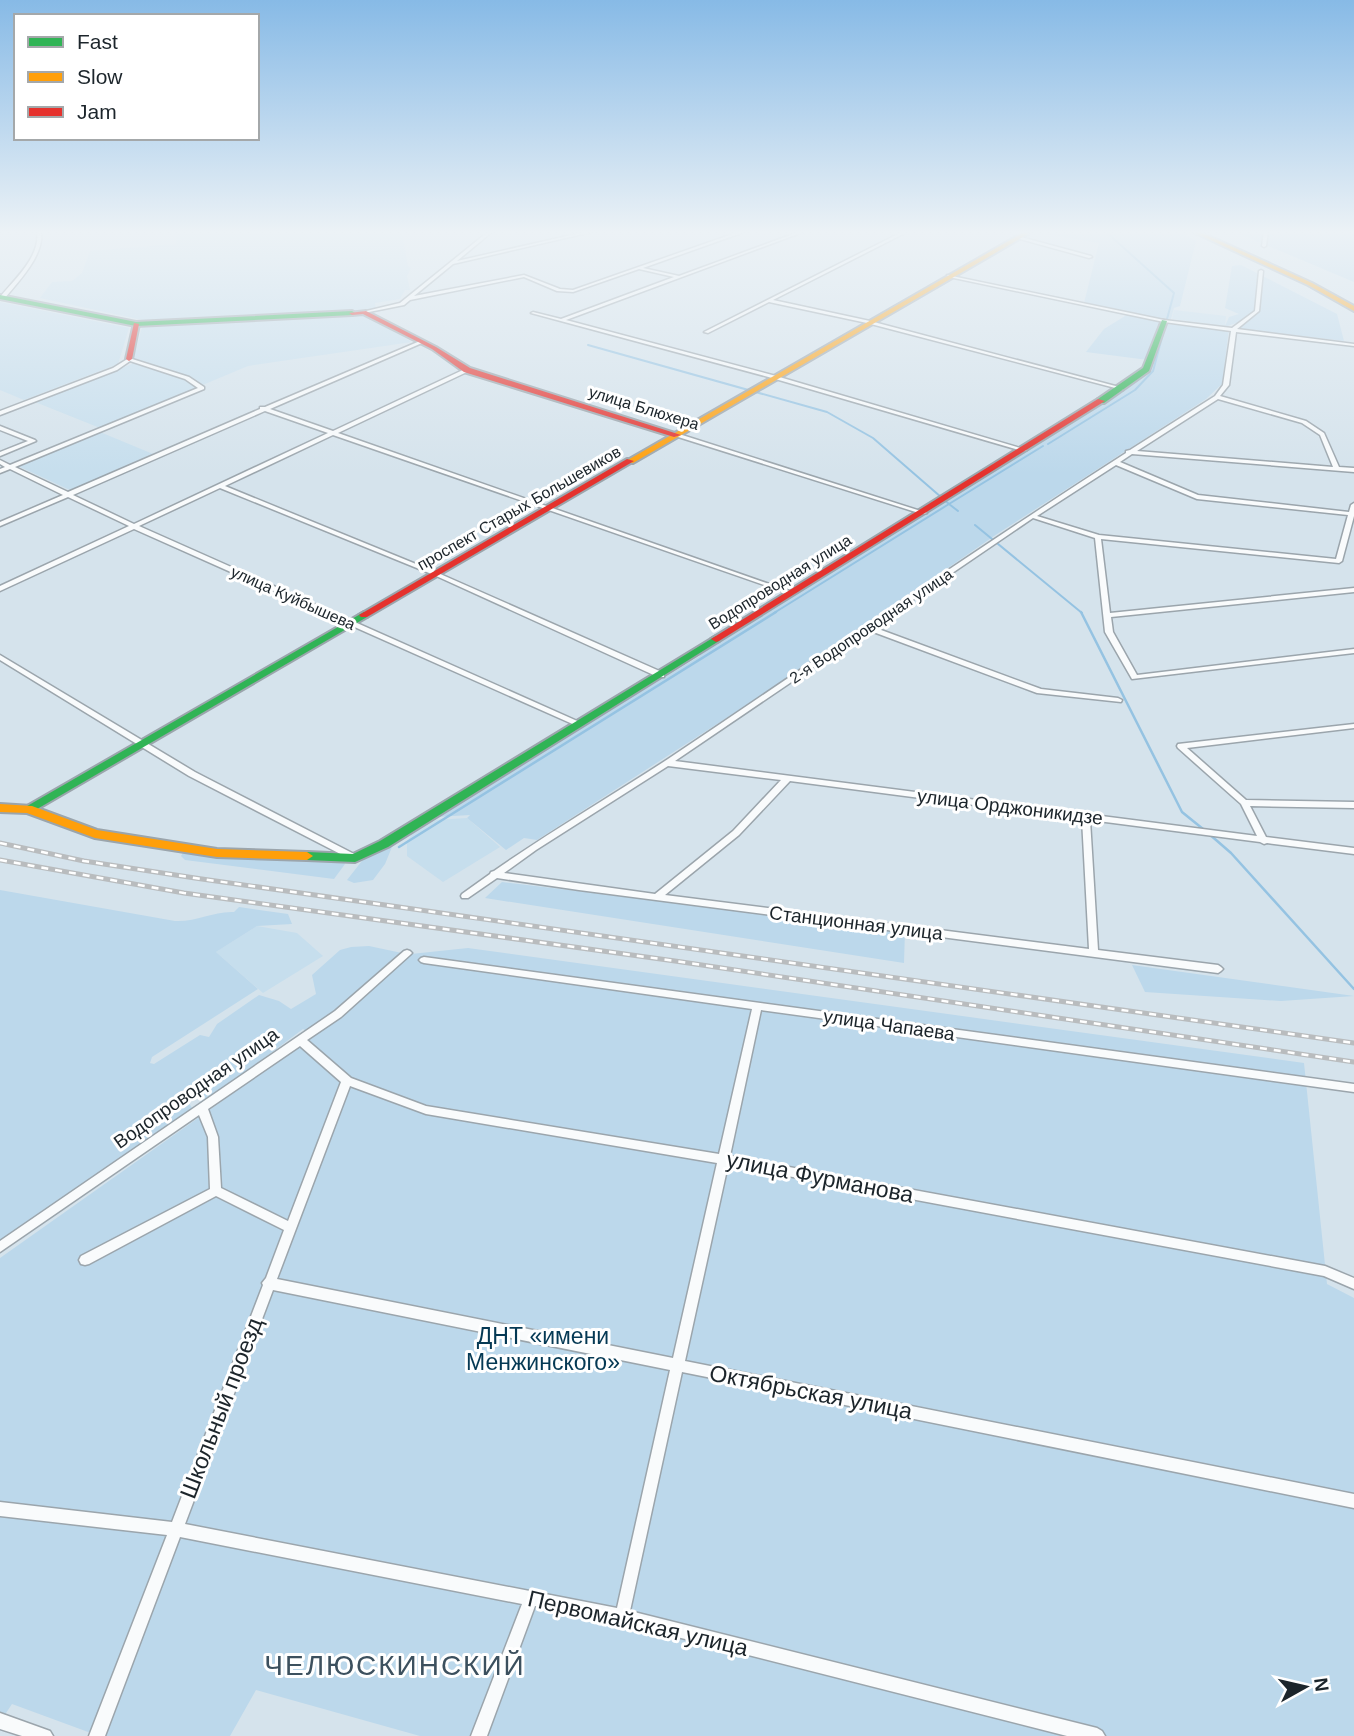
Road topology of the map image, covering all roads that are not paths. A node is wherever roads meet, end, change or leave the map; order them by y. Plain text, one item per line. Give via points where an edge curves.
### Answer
1 (82, 312) edge
2 (368, 312) edge
3 (587, 312) edge
4 (747, 312) edge
5 (821, 312) edge
6 (886, 312) edge
7 (1122, 312) edge
8 (1256, 312) edge
9 (364, 313) junction
10 (533, 313) dead end
11 (1160, 320) junction
12 (563, 321) junction
13 (868, 322) junction
14 (136, 324) junction
15 (1234, 329) junction
16 (706, 331) dead end
17 (420, 342) junction
18 (1354, 345) edge
19 (129, 359) junction
20 (467, 370) junction
21 (774, 377) junction
22 (1121, 389) junction
23 (1217, 397) junction
24 (262, 408) junction
25 (0, 413) edge
26 (1, 427) edge
27 (332, 433) junction
28 (677, 435) junction
29 (33, 441) junction
30 (52, 449) junction
31 (1024, 450) junction
32 (1128, 452) junction
33 (0, 454) edge
34 (1115, 462) junction
35 (0, 463) edge
36 (10, 467) junction
37 (1337, 469) junction
38 (1354, 470) edge
39 (0, 471) edge
40 (220, 485) junction
41 (68, 494) junction
42 (1354, 505) edge
43 (552, 508) junction
44 (924, 513) junction
45 (1352, 514) junction
46 (1032, 516) junction
47 (0, 524) edge
48 (134, 526) junction
49 (1098, 537) junction
50 (436, 574) junction
51 (0, 589) edge
52 (1354, 590) edge
53 (792, 593) junction
54 (1106, 615) junction
55 (350, 623) junction
56 (869, 628) junction
57 (1354, 651) edge
58 (0, 657) edge
59 (661, 674) junction
60 (1135, 677) joint
61 (1118, 700) dead end
62 (580, 724) junction
63 (1354, 726) edge
64 (140, 743) junction
65 (667, 763) junction
66 (788, 778) junction
67 (1244, 803) junction
68 (1354, 805) edge
69 (0, 808) edge
70 (28, 809) junction
71 (1086, 817) junction
72 (1264, 841) junction
73 (1354, 851) edge
74 (355, 858) junction
75 (494, 874) junction
76 (465, 896) dead end
77 (657, 897) junction
78 (407, 953) dead end
79 (1094, 954) junction
80 (424, 960) dead end
81 (1218, 969) dead end
82 (757, 1008) junction
83 (300, 1040) junction
84 (347, 1081) junction
85 (1354, 1088) edge
86 (202, 1108) junction
87 (721, 1159) junction
88 (216, 1191) junction
89 (290, 1227) junction
90 (0, 1247) edge
91 (85, 1259) dead end
92 (268, 1283) junction
93 (1354, 1284) edge
94 (678, 1365) junction
95 (1354, 1501) edge
96 (0, 1509) edge
97 (175, 1529) junction
98 (531, 1598) junction
99 (622, 1616) junction
100 (0, 1721) edge
101 (20, 1732) edge
102 (45, 1736) edge
103 (97, 1736) edge
104 (479, 1736) edge
105 (1097, 1736) edge

1 - 14 street
2 - 9 street
3 - 12 street
4 - 16 street
5 - 13 street
6 - 13 street, проспект Старых Большевиков
7 - 11 street
8 - 15 street
9 - 14 street
9 - 17 street, улица Блюхера
10 - 12 street
11 - 15 street
11 - 22 street, Водопроводная улица via 1146,369
12 - 21 street
13 - 21 street, проспект Старых Большевиков
13 - 22 street
14 - 19 street
15 - 18 street
15 - 23 street via 1226,385
17 - 20 street, улица Блюхера
17 - 24 street
19 - 25 street via 116,369
19 - 30 street via 187,378 202,388
20 - 27 street
20 - 28 street, улица Блюхера
21 - 28 street, проспект Старых Большевиков
21 - 31 street
22 - 31 street, Водопроводная улица
23 - 32 street, 2-я Водопроводная улица
23 - 37 street via 1304,422 1322,434
24 - 27 street
24 - 41 street
26 - 29 street
27 - 40 street
27 - 43 street
28 - 43 street, проспект Старых Большевиков
28 - 44 street, улица Блюхера
29 - 30 street
29 - 33 street
30 - 36 street
31 - 44 street, Водопроводная улица
32 - 34 street, 2-я Водопроводная улица
32 - 37 street
34 - 45 street via 1196,498
34 - 46 street, 2-я Водопроводная улица
35 - 36 street, улица Куйбышева
36 - 39 street
36 - 41 street, улица Куйбышева
37 - 38 street
40 - 48 street
40 - 50 street
41 - 47 street
41 - 48 street, улица Куйбышева
42 - 45 street
43 - 50 street, проспект Старых Большевиков
43 - 53 street
44 - 53 street, Водопроводная улица
45 - 49 street via 1339,561
46 - 49 street
46 - 56 street, 2-я Водопроводная улица
48 - 51 street
48 - 55 street, улица Куйбышева
49 - 54 street
50 - 55 street, проспект Старых Большевиков
50 - 59 street
52 - 54 street
53 - 59 street, Водопроводная улица
54 - 60 street via 1109,632
55 - 62 street, улица Куйбышева
55 - 64 street, проспект Старых Большевиков
56 - 61 street via 1040,691
56 - 65 street, 2-я Водопроводная улица
57 - 60 street
58 - 64 street
59 - 62 street, Водопроводная улица
62 - 74 street, Водопроводная улица
63 - 67 street via 1181,746
64 - 70 street, проспект Старых Большевиков
64 - 74 street
65 - 66 street, улица Орджоникидзе
65 - 75 street, 2-я Водопроводная улица
66 - 71 street, улица Орджоникидзе
66 - 77 street via 736,833
67 - 68 street
67 - 72 street
69 - 70 street
70 - 74 street via 95,834 217,853
71 - 72 street, улица Орджоникидзе
71 - 79 street
72 - 73 street, улица Орджоникидзе
75 - 76 street, 2-я Водопроводная улица
75 - 77 street, Станционная улица
77 - 79 street, Станционная улица
78 - 83 street, Водопроводная улица via 338,1014
79 - 81 street, Станционная улица
80 - 82 street, улица Чапаева
82 - 85 street, улица Чапаева
82 - 87 street
83 - 84 street, улица Фурманова
83 - 86 street, Водопроводная улица
84 - 87 street, улица Фурманова via 426,1110
84 - 89 street, Школьный проезд
86 - 88 street via 213,1137
86 - 90 street, Водопроводная улица
87 - 93 street, улица Фурманова via 1325,1271
87 - 94 street
88 - 89 street
88 - 91 street
89 - 92 street, Школьный проезд
92 - 94 street, Октябрьская улица
92 - 97 street, Школьный проезд
94 - 95 street, Октябрьская улица
94 - 99 street
96 - 97 street
97 - 98 street, Первомайская улица
97 - 103 street, Школьный проезд
98 - 99 street, Первомайская улица
98 - 104 street
99 - 105 street, Первомайская улица
100 - 101 street
101 - 102 street

